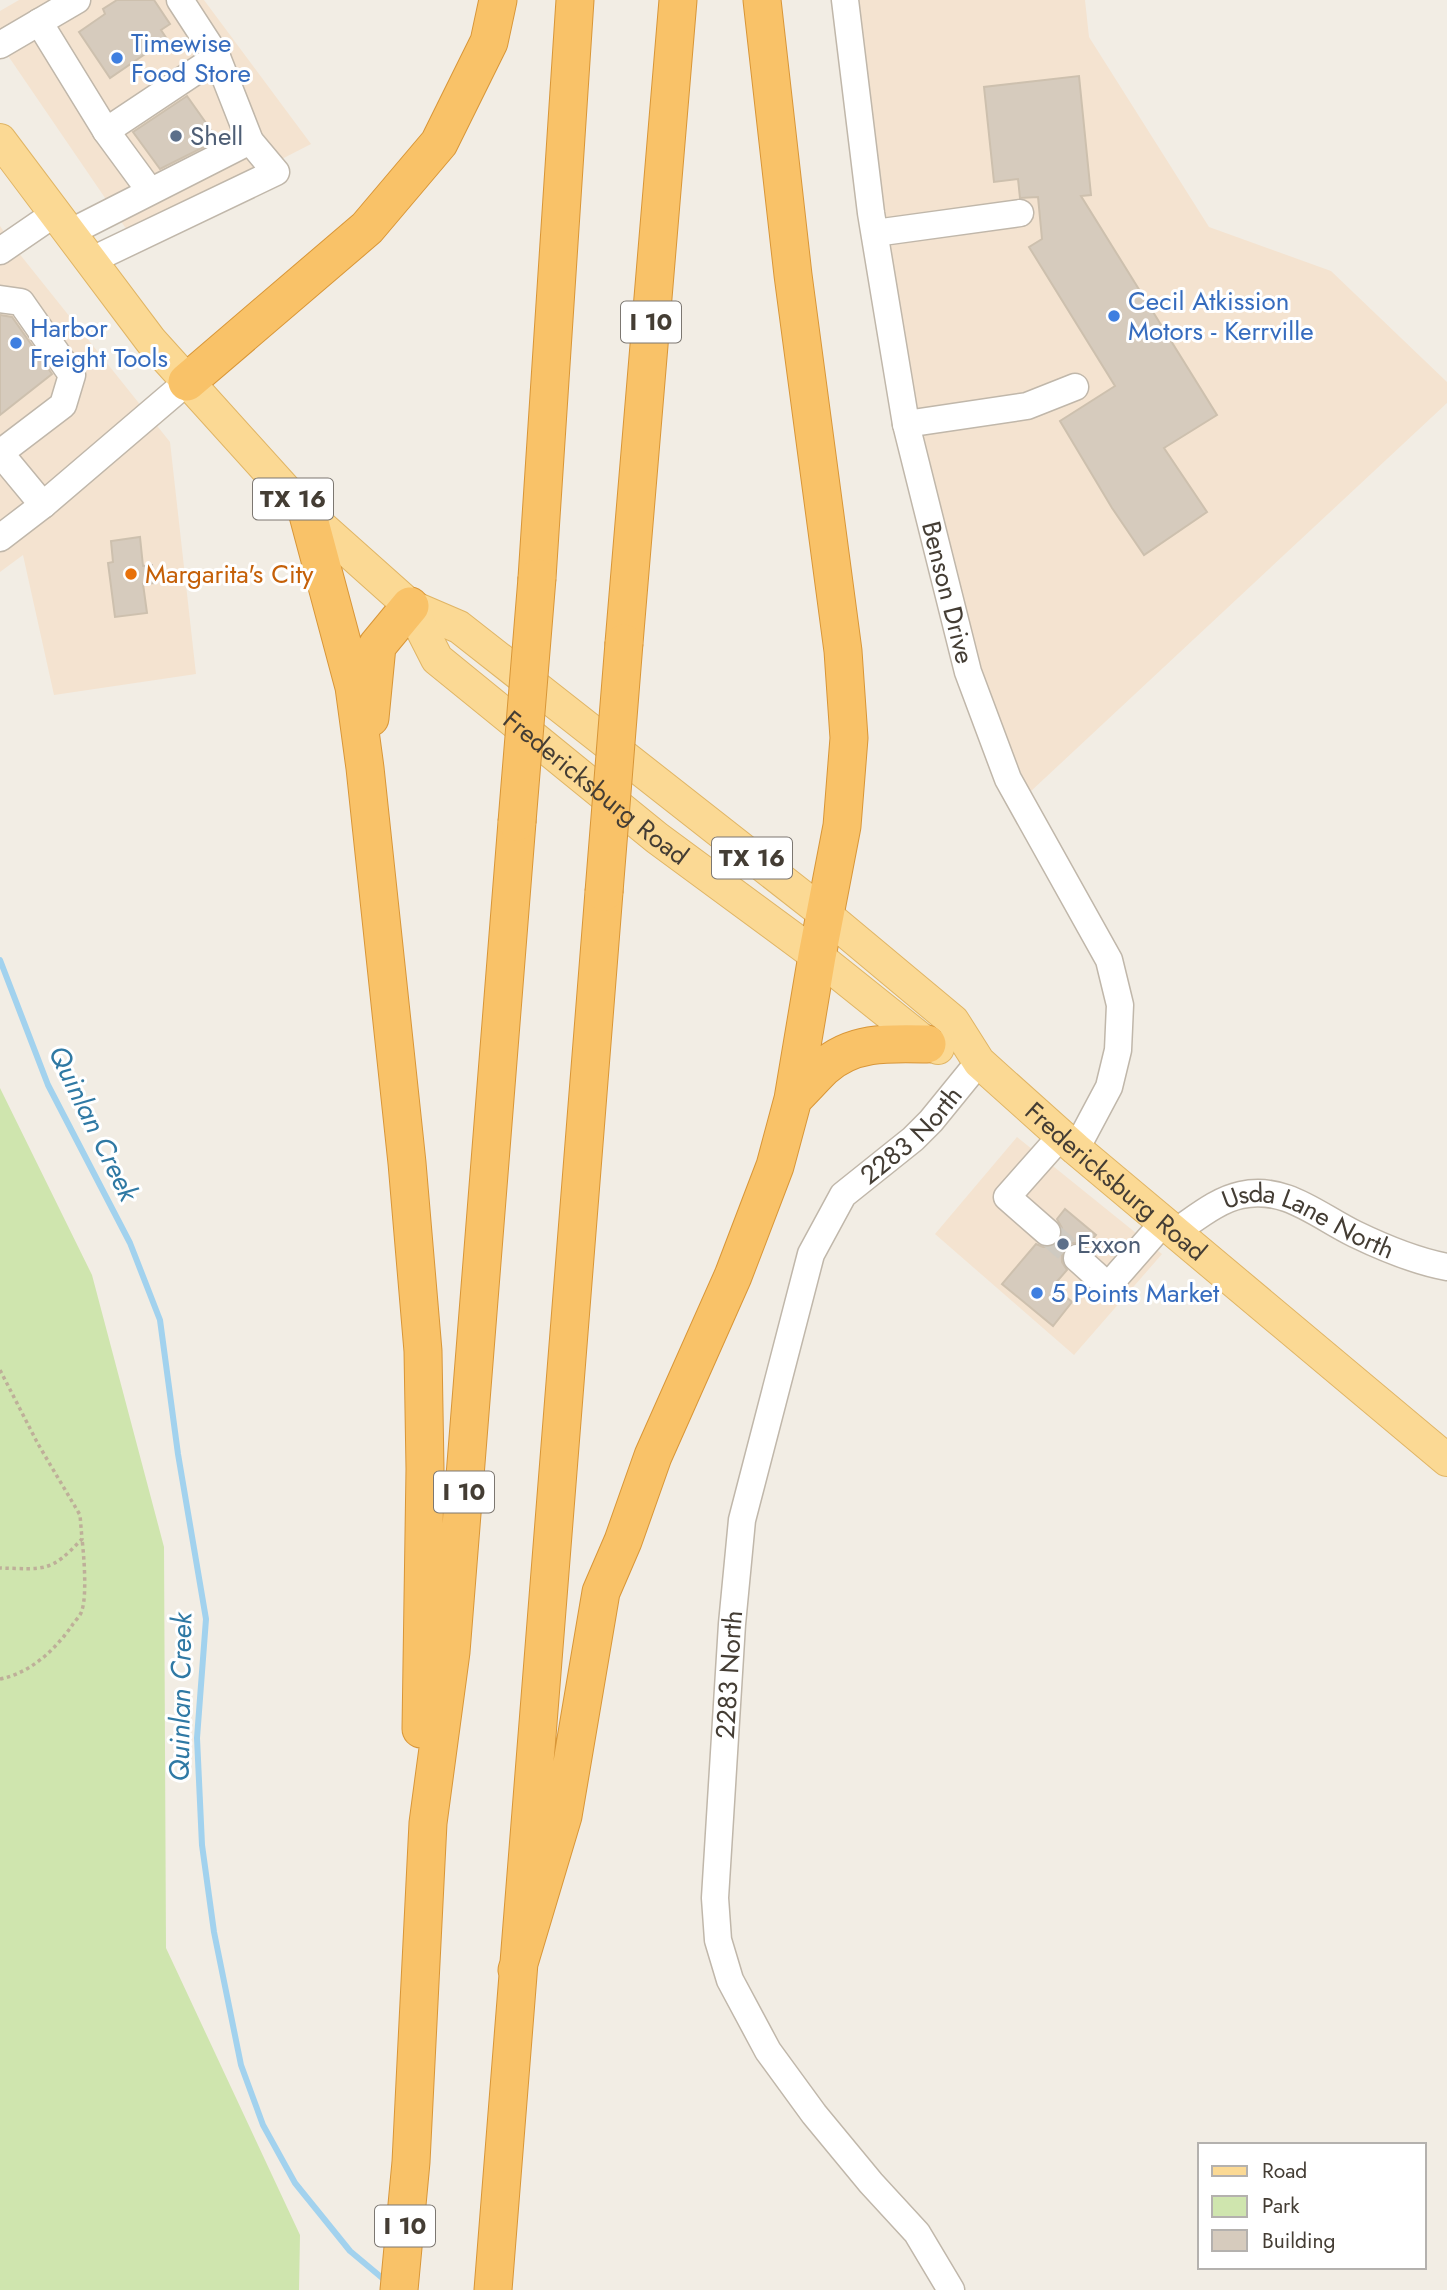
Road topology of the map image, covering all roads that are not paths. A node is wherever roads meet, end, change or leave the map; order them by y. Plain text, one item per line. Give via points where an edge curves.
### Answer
1 (77, 0) edge
2 (180, 0) edge
3 (498, 0) edge
4 (575, 0) edge
5 (678, 0) edge
6 (762, 0) edge
7 (845, 0) edge
8 (39, 22) junction
9 (0, 45) edge
10 (217, 57) junction
11 (106, 131) junction
12 (0, 140) edge
13 (250, 141) junction
14 (150, 191) junction
15 (1020, 213) dead end
16 (61, 224) junction
17 (875, 233) junction
18 (0, 251) edge
19 (90, 261) junction
20 (0, 299) edge
21 (187, 382) junction
22 (1075, 387) dead end
23 (906, 424) junction
24 (0, 453) edge
25 (43, 505) junction
26 (307, 515) junction
27 (0, 538) edge
28 (410, 606) junction
29 (365, 768) junction
30 (826, 915) junction
31 (817, 956) junction
32 (926, 1044) junction
33 (979, 1062) junction
34 (793, 1099) junction
35 (1069, 1142) junction
36 (1169, 1227) junction
37 (1046, 1232) tunnel mouth
38 (1077, 1258) tunnel mouth
39 (1447, 1267) edge
40 (1447, 1460) edge
41 (428, 1823) junction
42 (517, 1970) junction
43 (399, 2290) edge
44 (493, 2290) edge
45 (951, 2290) edge

1 - 8 street
2 - 10 street
3 - 21 highway via 489,41 439,143 367,228
4 - 41 highway, I 10, bridge via 537,578 451,1652
5 - 42 highway, I 10, bridge
6 - 30 highway via 848,702 847,780
7 - 17 street, Benson Drive
8 - 9 street
8 - 11 street
10 - 11 street
10 - 13 street
11 - 14 street
12 - 16 main road, TX 16
13 - 14 street
13 - 19 street via 276,172
14 - 16 street
15 - 17 street
16 - 18 street
16 - 19 main road, TX 16
17 - 23 street, Benson Drive
19 - 21 main road, TX 16
20 - 24 street via 21,302 72,375 63,405
21 - 25 street
21 - 26 main road, Fredericksburg Road / TX 16
22 - 23 street via 1027,406
23 - 35 street, Benson Drive via 968,672 987,727 1020,801 1109,960 1120,1005 1118,1050 1108,1087
24 - 25 street
25 - 27 street
26 - 28 main road, Fredericksburg Road / TX 16
26 - 29 highway via 354,687
28 - 29 highway via 377,646
28 - 30 main road, Fredericksburg Road / TX 16 via 459,627
28 - 31 main road, Fredericksburg Road / TX 16 via 437,659 657,838
29 - 41 highway via 423,1351 420,1718
30 - 31 highway
30 - 33 main road, Fredericksburg Road / TX 16 via 953,1021
31 - 32 main road, Fredericksburg Road / TX 16
31 - 34 highway
32 - 33 main road, Fredericksburg Road / TX 16
32 - 34 highway via 880,1042 844,1053
33 - 35 main road, Fredericksburg Road / TX 16
33 - 45 street, 2283 North via 913,1139 843,1195 811,1254 742,1520 715,1898 718,1940 730,1980 768,2051 814,2114 916,2234
34 - 42 highway via 775,1166 733,1276 653,1456 601,1592 563,1816
35 - 36 main road, Fredericksburg Road / TX 16
35 - 37 street, Benson Drive via 1007,1197
36 - 38 street, Usda Lane North via 1108,1286
36 - 39 street, Usda Lane North via 1239,1195 1264,1191 1288,1197 1379,1245
36 - 40 main road, Fredericksburg Road / TX 16
41 - 43 highway, I 10 via 411,2162
42 - 44 highway, I 10

